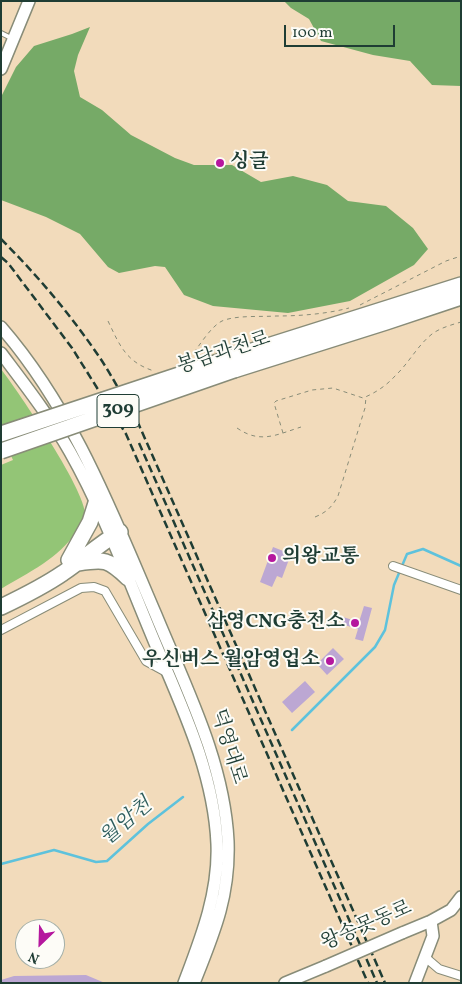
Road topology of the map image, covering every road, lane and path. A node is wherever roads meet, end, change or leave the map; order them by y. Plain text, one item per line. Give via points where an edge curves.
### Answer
1 (28, 1) edge
2 (1, 32) edge
3 (13, 39) junction
4 (1, 69) edge
5 (461, 256) edge
6 (461, 285) edge
7 (461, 297) edge
8 (359, 305) dead end
9 (352, 307) dead end
10 (108, 321) dead end
11 (461, 322) edge
12 (1, 327) edge
13 (1, 353) edge
14 (185, 362) dead end
15 (232, 364) junction
16 (158, 373) dead end
17 (367, 397) junction
18 (301, 427) dead end
19 (237, 428) dead end
20 (283, 433) junction
21 (1, 434) edge
22 (1, 451) edge
23 (96, 503) junction
24 (315, 517) dead end
25 (115, 535) junction
26 (72, 562) junction
27 (393, 566) dead end
28 (128, 578) junction
29 (461, 590) edge
30 (1, 598) edge
31 (1, 608) edge
32 (1, 630) edge
33 (168, 673) junction
34 (461, 897) edge
35 (431, 920) junction
36 (424, 957) junction
37 (459, 975) edge
38 (187, 982) edge
39 (286, 983) edge
40 (415, 983) edge

1 - 3 street
2 - 3 lane
3 - 4 street
5 - 8 path
6 - 15 highway, 봉담과천로 / 309
7 - 15 highway, 봉담과천로 / 309 via 386,322
9 - 14 path via 223,321 214,327
10 - 16 path via 124,353
11 - 17 path via 432,334 396,376
12 - 25 street via 48,387 78,441 103,490
13 - 23 street via 70,452
15 - 21 highway, 봉담과천로 / 309, bridge
15 - 22 highway, 봉담과천로 / 309, bridge
17 - 20 path via 324,388 276,401
17 - 24 path via 338,496 326,513
18 - 20 path
19 - 20 path via 258,438
23 - 25 street
23 - 26 highway
25 - 26 highway via 96,547 82,551
25 - 28 street, 덕영대로
25 - 38 street, 덕영대로 via 198,714 218,773 225,807 227,881 218,920
26 - 28 highway via 106,561
26 - 30 highway
26 - 31 highway via 64,573
27 - 29 street
28 - 33 street, 덕영대로
32 - 33 street via 81,588 94,587 105,591 146,661
33 - 38 street, 덕영대로 via 207,776 217,845 215,883 208,917
34 - 35 street via 451,910
35 - 36 street, 왕송못동로 via 433,936
35 - 39 street, 왕송못동로, bridge
36 - 37 street via 439,969
36 - 40 street, 왕송못동로

